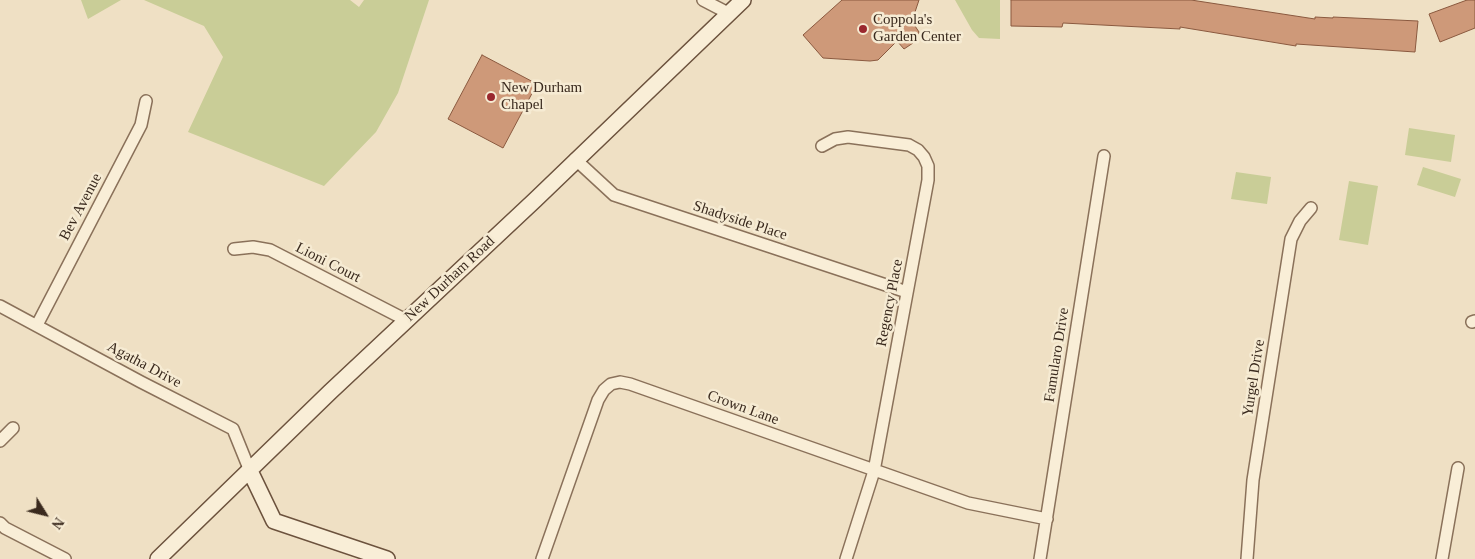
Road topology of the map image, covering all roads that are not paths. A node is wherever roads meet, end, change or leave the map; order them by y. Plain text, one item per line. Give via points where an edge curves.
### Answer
1 (703, 0) edge
2 (743, 0) edge
3 (728, 14) junction
4 (146, 101) dead end
5 (822, 146) dead end
6 (1104, 156) dead end
7 (576, 159) junction
8 (1311, 208) dead end
9 (234, 249) dead end
10 (907, 292) junction
11 (0, 306) edge
12 (406, 320) junction
13 (37, 325) junction
14 (13, 428) dead end
15 (0, 441) edge
16 (1458, 468) dead end
17 (874, 471) junction
18 (250, 472) junction
19 (1047, 519) junction
20 (0, 523) edge
21 (65, 559) edge
22 (158, 559) edge
23 (387, 559) edge
24 (542, 559) edge
25 (846, 559) edge
26 (1040, 559) edge
27 (1247, 559) edge
28 (1442, 559) edge

1 - 3 street
2 - 3 main road, New Durham Road
3 - 7 main road, New Durham Road
4 - 13 street, Bev Avenue via 141,125
5 - 10 street, Regency Place via 848,137 909,145 924,157 928,180
6 - 19 street, Famularo Drive
7 - 10 street, Shadyside Place via 614,195
7 - 12 main road, New Durham Road
8 - 27 street, Yurgel Drive via 1291,239 1253,480
9 - 12 street, Lioni Court via 253,247 270,250
10 - 17 street, Regency Place
11 - 13 street, Agatha Drive
12 - 18 main road, New Durham Road
13 - 18 street, Agatha Drive via 233,429
14 - 15 street
16 - 28 street
17 - 19 street, Crown Lane via 968,503
17 - 24 street, Crown Lane via 630,384 611,384 598,400
17 - 25 street, Regency Place
18 - 22 main road, New Durham Road
18 - 23 main road via 274,521
19 - 26 street, Famularo Drive
20 - 21 street

